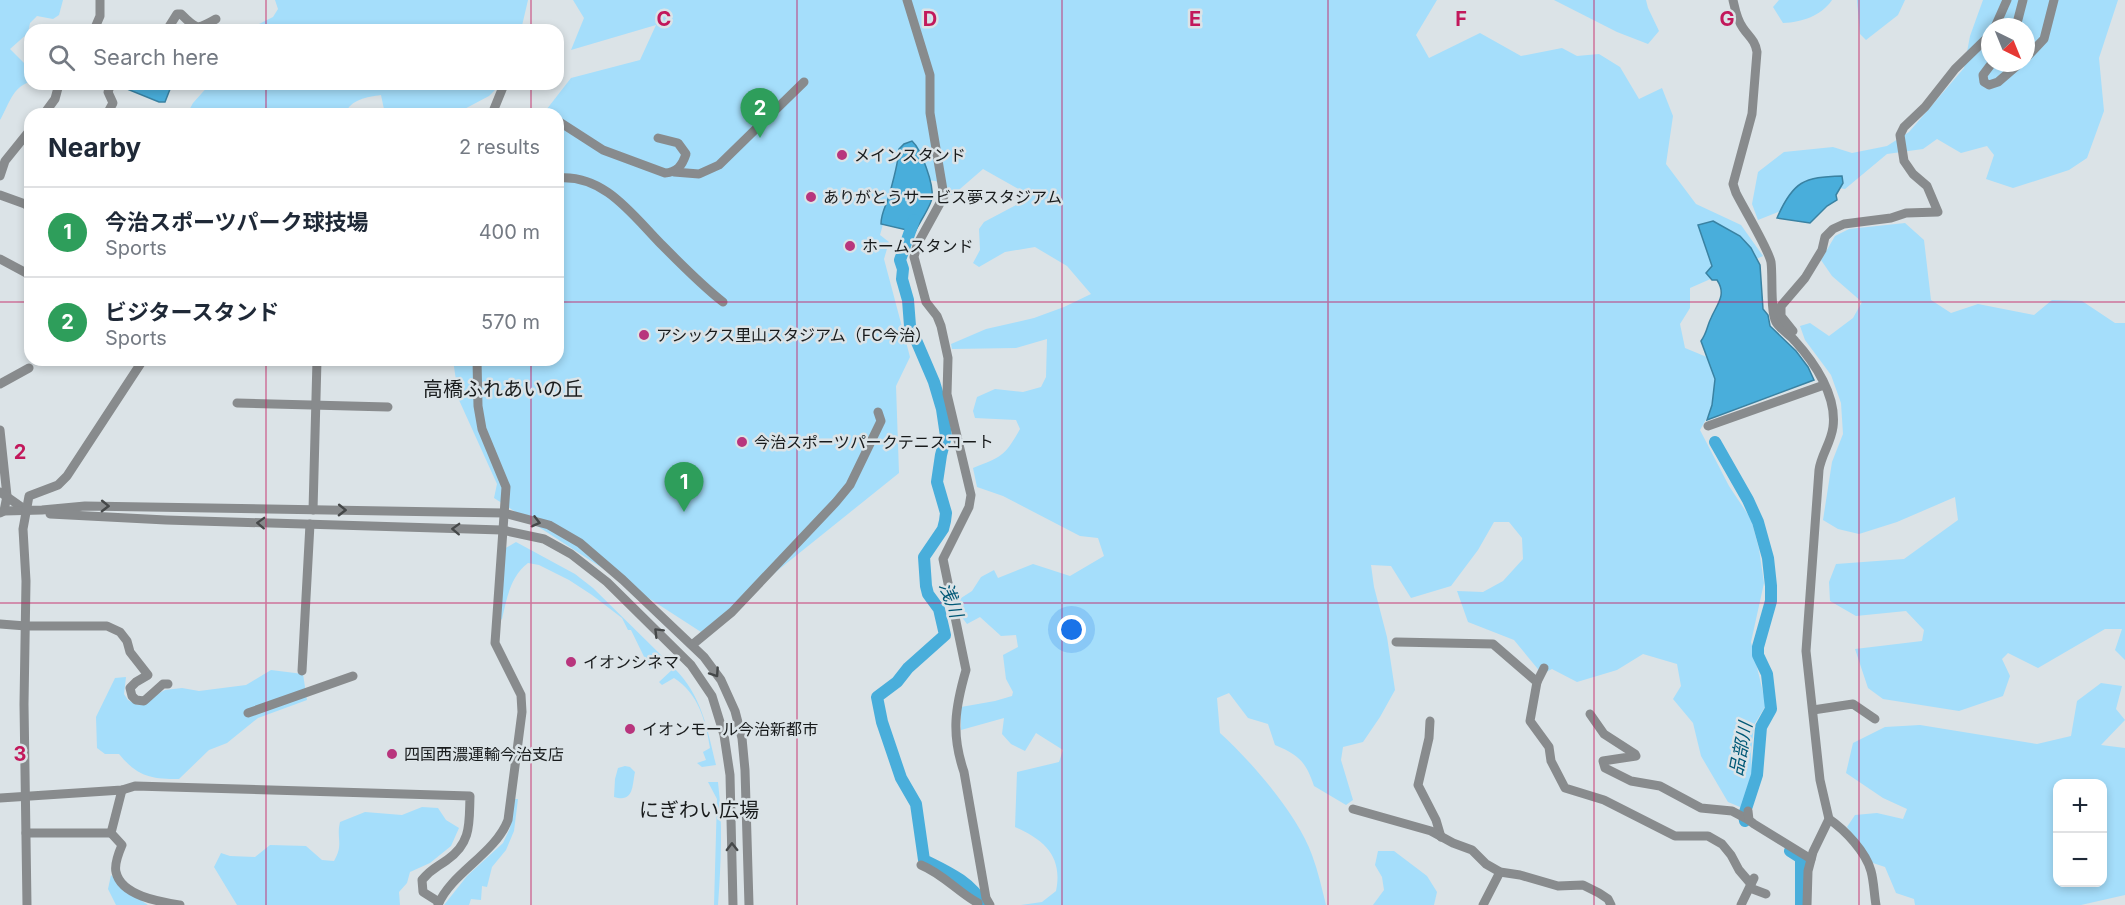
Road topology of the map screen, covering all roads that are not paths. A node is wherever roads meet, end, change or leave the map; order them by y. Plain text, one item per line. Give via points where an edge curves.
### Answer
1 (100, 0) edge
2 (907, 0) edge
3 (1733, 0) edge
4 (2007, 0) edge
5 (2023, 0) edge
6 (2054, 0) edge
7 (1999, 18) edge
8 (2018, 18) edge
9 (216, 19) dead end
10 (97, 24) edge
11 (171, 24) edge
12 (191, 24) edge
13 (207, 24) edge
14 (1981, 44) edge
15 (2035, 48) edge
16 (1985, 72) edge
17 (2010, 72) edge
18 (804, 82) dead end
19 (57, 90) edge
20 (109, 90) edge
21 (502, 90) edge
22 (48, 108) edge
23 (110, 108) edge
24 (494, 108) edge
25 (564, 125) edge
26 (24, 137) edge
27 (658, 138) dead end
28 (674, 172) junction
29 (0, 176) edge
30 (564, 177) edge
31 (0, 195) edge
32 (24, 204) edge
33 (0, 259) edge
34 (24, 272) edge
35 (723, 302) dead end
36 (1796, 342) junction
37 (139, 366) edge
38 (317, 366) edge
39 (477, 366) edge
40 (29, 368) dead end
41 (0, 384) edge
42 (1824, 385) junction
43 (237, 403) dead end
44 (316, 405) junction
45 (388, 407) dead end
46 (878, 412) dead end
47 (1707, 426) dead end
48 (0, 430) edge
49 (4, 494) edge
50 (313, 510) junction
51 (26, 511) junction
52 (2, 512) edge
53 (504, 513) junction
54 (310, 524) junction
55 (502, 530) junction
56 (0, 624) edge
57 (26, 626) junction
58 (1396, 642) dead end
59 (692, 645) junction
60 (1544, 668) dead end
61 (302, 671) dead end
62 (353, 676) dead end
63 (1537, 682) junction
64 (168, 684) dead end
65 (1813, 710) junction
66 (248, 714) dead end
67 (1590, 714) dead end
68 (1875, 719) dead end
69 (1430, 721) dead end
70 (122, 790) junction
71 (26, 797) junction
72 (0, 798) edge
73 (1353, 809) dead end
74 (1828, 819) junction
75 (26, 832) junction
76 (111, 832) junction
77 (1441, 837) junction
78 (1811, 859) junction
79 (921, 866) dead end
80 (1500, 872) junction
81 (1752, 883) junction
82 (1599, 892) junction
83 (1766, 894) dead end
84 (983, 903) edge
85 (438, 904) edge
86 (27, 905) edge
87 (180, 905) edge
88 (733, 905) edge
89 (749, 905) edge
90 (1483, 905) edge
91 (1604, 905) edge
92 (1611, 905) edge
93 (1741, 905) edge
94 (1807, 905) edge
95 (1876, 905) edge

1 - 10 street
2 - 84 street via 930,75 930,113 944,196 914,257 926,302 941,326 948,358 948,393 971,495 944,559 966,670 954,733 964,772
3 - 36 street via 1743,29 1756,43 1757,52 1752,114 1733,184 1770,260 1776,321
4 - 7 street
5 - 8 street
6 - 15 street via 2044,39
9 - 13 street
11 - 12 street via 181,14
14 - 36 street via 1900,135 1904,161 1927,186 1938,212 1906,213 1833,228 1806,278 1781,306 1781,316
16 - 17 street via 1984,82 1989,85
18 - 28 street via 719,165 699,174
19 - 22 street
20 - 23 street
21 - 24 street
25 - 28 street via 603,150 665,173
26 - 29 street via 5,161
27 - 28 street via 678,143 686,154 683,164
30 - 35 street via 585,180 611,194
31 - 32 street
33 - 34 street
36 - 42 street
37 - 51 street via 71,471 58,484 29,496
38 - 44 street
39 - 53 street via 482,429 506,487
40 - 41 street
42 - 47 street
42 - 65 street via 1832,408 1833,427 1821,461 1806,651
43 - 44 street
44 - 45 street
44 - 50 street
46 - 59 street via 881,421 850,485 732,612
48 - 49 street
49 - 51 street
49 - 52 street
51 -> 50 street via 85,506
50 -> 53 street
51 - 52 street
54 -> 51 street
51 - 57 street
53 - 55 street
53 -> 59 street via 549,525 580,543
55 -> 54 street
54 - 61 street
55 - 85 street via 496,647 516,681 522,712 508,820 498,838
88 -> 55 street via 730,775 724,735 712,696 691,665 607,582 544,539
56 - 57 street
57 - 64 street via 107,626 120,632 148,675 130,688 136,700 144,701
57 - 71 street
58 - 63 street via 1493,644
59 -> 89 street via 721,680 742,738
60 - 63 street
62 - 66 street
63 - 81 street via 1530,721 1548,747 1565,788 1604,800 1675,836 1708,836 1722,844
65 - 68 street via 1853,704
65 - 74 street
67 - 78 street via 1604,734 1636,756 1603,761 1605,768 1631,781 1660,786 1701,808 1748,817
69 - 77 street via 1418,785
70 - 71 street
70 - 76 street
70 - 85 street via 135,786 470,796 469,832 460,849 433,867 422,880 423,892
71 - 72 street
71 - 75 street
73 - 77 street
74 - 78 street
74 - 95 street via 1840,827 1871,869
75 - 76 street
75 - 86 street
76 - 87 street via 122,845 116,872 124,885 138,895
77 - 80 street via 1472,850
78 - 94 street
79 - 84 street via 941,875 968,898
80 - 82 street via 1558,886 1583,885
80 - 90 street
81 - 83 street
81 - 93 street
82 - 91 street
82 - 92 street

